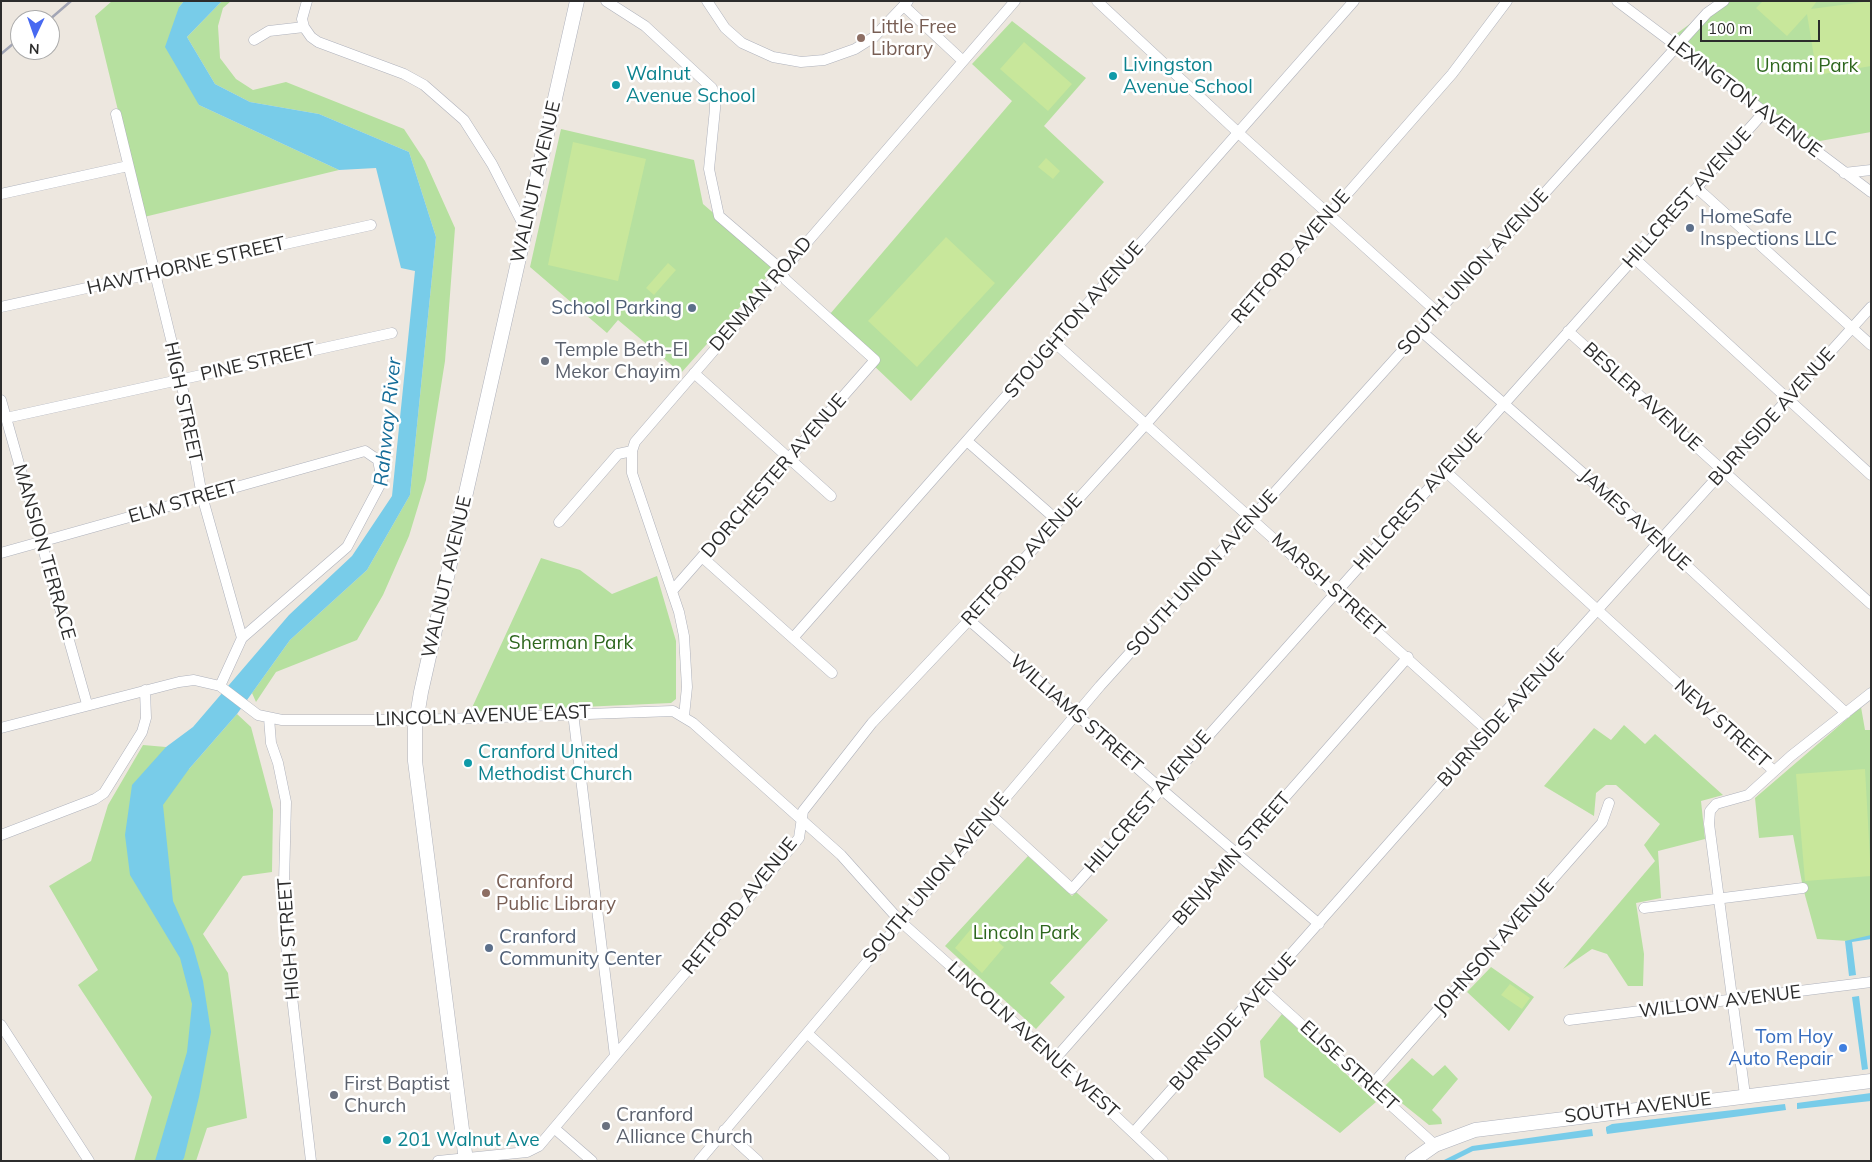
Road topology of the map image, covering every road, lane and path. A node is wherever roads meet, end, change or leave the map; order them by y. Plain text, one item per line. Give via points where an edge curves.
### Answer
1 (308, 1) edge
2 (577, 1) edge
3 (606, 1) edge
4 (706, 1) edge
5 (1015, 1) edge
6 (1097, 1) edge
7 (1354, 1) edge
8 (1507, 1) edge
9 (1617, 1) edge
10 (1724, 1) edge
11 (906, 3) edge
12 (304, 27) junction
13 (254, 40) dead end
14 (1677, 47) junction
15 (963, 61) junction
16 (1764, 112) junction
17 (116, 114) dead end
18 (1238, 133) junction
19 (128, 166) junction
20 (1871, 170) edge
21 (1844, 173) junction
22 (1697, 188) junction
23 (1871, 192) edge
24 (1, 194) edge
25 (1328, 214) junction
26 (370, 225) dead end
27 (526, 230) junction
28 (1634, 258) junction
29 (153, 273) junction
30 (781, 273) junction
31 (1, 307) edge
32 (1871, 307) edge
33 (1437, 312) junction
34 (1852, 328) junction
35 (1420, 330) junction
36 (1568, 331) junction
37 (392, 333) dead end
38 (1054, 342) junction
39 (1871, 345) edge
40 (694, 373) junction
41 (181, 380) junction
42 (1788, 399) junction
43 (1, 400) edge
44 (1503, 404) junction
45 (6, 418) junction
46 (1146, 423) junction
47 (967, 441) junction
48 (632, 450) junction
49 (790, 458) junction
50 (1444, 470) junction
51 (1724, 470) junction
52 (1871, 474) edge
53 (202, 496) junction
54 (831, 496) dead end
55 (1252, 517) junction
56 (1058, 521) junction
57 (560, 522) dead end
58 (1660, 540) junction
59 (41, 542) junction
60 (1, 553) edge
61 (702, 557) junction
62 (672, 591) junction
63 (1336, 592) junction
64 (1871, 604) edge
65 (1597, 611) junction
66 (969, 620) junction
67 (242, 638) junction
68 (793, 638) junction
69 (1408, 657) junction
70 (832, 673) dead end
71 (222, 687) junction
72 (145, 690) junction
73 (1871, 693) edge
74 (87, 704) junction
75 (1846, 713) junction
76 (573, 714) junction
77 (1077, 714) junction
78 (684, 716) junction
79 (269, 718) junction
80 (416, 720) junction
81 (1, 728) edge
82 (1488, 731) junction
83 (1774, 771) junction
84 (1160, 788) junction
85 (1609, 803) dead end
86 (990, 814) junction
87 (802, 821) junction
88 (1, 835) edge
89 (1237, 854) junction
90 (1803, 888) dead end
91 (1719, 899) junction
92 (1644, 908) dead end
93 (900, 920) junction
94 (1319, 924) junction
95 (1871, 982) edge
96 (1262, 988) junction
97 (1731, 1001) junction
98 (1569, 1020) dead end
99 (1, 1025) edge
100 (807, 1033) junction
101 (615, 1056) junction
102 (1055, 1059) junction
103 (1871, 1080) edge
104 (1371, 1086) junction
105 (1745, 1095) junction
106 (554, 1128) junction
107 (724, 1130) junction
108 (1134, 1132) junction
109 (1435, 1145) junction
110 (944, 1158) dead end
111 (466, 1159) edge
112 (89, 1161) edge
113 (311, 1161) edge
114 (438, 1161) edge
115 (592, 1161) edge
116 (699, 1161) edge
117 (758, 1161) edge
118 (1163, 1161) edge
119 (1412, 1161) edge

1 - 12 street via 302,13
2 - 27 street, WALNUT AVENUE
3 - 30 street via 645,26 712,88 715,109 709,169 717,212
4 - 11 street via 722,24 742,42 773,57 802,62 835,58 855,49 874,37
5 - 15 street, DENMAN ROAD
6 - 18 street
7 - 18 street, STOUGHTON AVENUE
8 - 25 street, RETFORD AVENUE via 1452,74
9 - 14 street, LEXINGTON AVENUE
10 - 14 street, SOUTH UNION AVENUE via 1707,13
11 - 15 street
12 - 13 street via 269,31
12 - 27 street via 318,42 404,74 444,101 464,120 480,143
14 - 16 street, LEXINGTON AVENUE
14 - 33 street, SOUTH UNION AVENUE
15 - 30 street, DENMAN ROAD
16 - 21 street, LEXINGTON AVENUE
16 - 22 street, HILLCREST AVENUE
17 - 19 street, HIGH STREET
18 - 25 street
18 - 38 street, STOUGHTON AVENUE
19 - 24 street
19 - 29 street, HIGH STREET
20 - 21 street
21 - 23 street, LEXINGTON AVENUE
22 - 28 street, HILLCREST AVENUE
22 - 34 street
25 - 33 street
25 - 46 street, RETFORD AVENUE
26 - 29 street, HAWTHORNE STREET
27 - 80 street, WALNUT AVENUE
28 - 36 street, HILLCREST AVENUE
28 - 42 street
29 - 31 street, HAWTHORNE STREET
29 - 41 street, HIGH STREET
30 - 40 street, DENMAN ROAD
30 - 49 street, DORCHESTER AVENUE via 875,360
32 - 34 street, BURNSIDE AVENUE
33 - 35 street, SOUTH UNION AVENUE
34 - 39 street
34 - 42 street, BURNSIDE AVENUE
35 - 44 street, JAMES AVENUE
35 - 55 street, SOUTH UNION AVENUE
36 - 44 street, HILLCREST AVENUE
36 - 51 street, BESLER AVENUE
37 - 41 street, PINE STREET
38 - 46 street, MARSH STREET
38 - 47 street, STOUGHTON AVENUE
40 - 48 street, DENMAN ROAD via 639,434
40 - 49 street
41 - 45 street, PINE STREET
41 - 53 street, HIGH STREET
42 - 51 street, BURNSIDE AVENUE
42 - 52 street
43 - 45 street, MANSION TERRACE
44 - 50 street, HILLCREST AVENUE
44 - 58 street, JAMES AVENUE
45 - 59 street, MANSION TERRACE
46 - 55 street, MARSH STREET
46 - 56 street, RETFORD AVENUE
47 - 56 street
47 - 68 street, STOUGHTON AVENUE
48 - 57 street via 618,454
48 - 62 street, DENMAN ROAD via 632,474
49 - 54 street
49 - 61 street, DORCHESTER AVENUE
50 - 63 street, HILLCREST AVENUE
50 - 65 street, NEW STREET
51 - 58 street, BURNSIDE AVENUE
51 - 64 street, BESLER AVENUE
53 - 59 street, ELM STREET
53 - 67 street, HIGH STREET
53 - 67 street, ELM STREET via 365,452 378,460 382,481 348,548
55 - 63 street, MARSH STREET
55 - 77 street, SOUTH UNION AVENUE
56 - 66 street, RETFORD AVENUE
58 - 65 street, BURNSIDE AVENUE
58 - 75 street, JAMES AVENUE
59 - 60 street, ELM STREET
59 - 74 street, MANSION TERRACE
61 - 62 street, DORCHESTER AVENUE
61 - 68 street
62 - 78 street, DENMAN ROAD via 687,658
63 - 69 street, MARSH STREET
63 - 84 street, HILLCREST AVENUE
65 - 82 street, BURNSIDE AVENUE
65 - 83 street, NEW STREET
66 - 77 street, WILLIAMS STREET
66 - 87 street, RETFORD AVENUE via 872,723 803,811
67 - 71 street
68 - 70 street
69 - 82 street, MARSH STREET
69 - 89 street, BENJAMIN STREET
71 - 72 street, LINCOLN AVENUE EAST via 194,680
71 - 79 street, LINCOLN AVENUE EAST via 248,709
72 - 74 street, LINCOLN AVENUE EAST
72 - 88 street via 146,718 142,732 104,793
73 - 75 street
74 - 81 street, LINCOLN AVENUE EAST
75 - 83 street
76 - 78 street, LINCOLN AVENUE EAST via 661,710
76 - 80 street, LINCOLN AVENUE EAST
76 - 101 street
77 - 84 street, WILLIAMS STREET
77 - 86 street, SOUTH UNION AVENUE
78 - 87 street, LINCOLN AVENUE EAST
79 - 80 street, LINCOLN AVENUE EAST
79 - 113 street, HIGH STREET via 271,743 286,802 286,945
80 - 111 street, WALNUT AVENUE via 415,761
82 - 94 street, BURNSIDE AVENUE
83 - 91 street, NEW STREET via 1748,795 1716,804 1710,811
84 - 86 street, HILLCREST AVENUE via 1072,889
84 - 89 street, WILLIAMS STREET
85 - 104 street, JOHNSON AVENUE via 1602,823
86 - 93 street, SOUTH UNION AVENUE
87 - 93 street, LINCOLN AVENUE EAST via 841,855
87 - 101 street, RETFORD AVENUE via 799,838
89 - 94 street, WILLIAMS STREET
89 - 102 street, BENJAMIN STREET
90 - 91 street
91 - 92 street
91 - 97 street, NEW STREET
93 - 100 street, SOUTH UNION AVENUE
93 - 102 street, LINCOLN AVENUE WEST
94 - 96 street, BURNSIDE AVENUE
95 - 97 street, WILLOW AVENUE
96 - 104 street, ELISE STREET
96 - 108 street, BURNSIDE AVENUE
97 - 98 street, WILLOW AVENUE
97 - 105 street, NEW STREET
99 - 112 street
100 - 107 street, SOUTH UNION AVENUE
100 - 110 street
101 - 106 street, RETFORD AVENUE
102 - 108 street, LINCOLN AVENUE WEST
103 - 105 street, SOUTH AVENUE
104 - 109 street, ELISE STREET
105 - 109 street, SOUTH AVENUE via 1474,1130
106 - 111 street, RETFORD AVENUE via 539,1146 527,1152
106 - 115 street
107 - 116 street, SOUTH UNION AVENUE
107 - 117 street
108 - 118 street, LINCOLN AVENUE WEST
109 - 119 street, SOUTH AVENUE
111 - 114 street, RETFORD AVENUE

